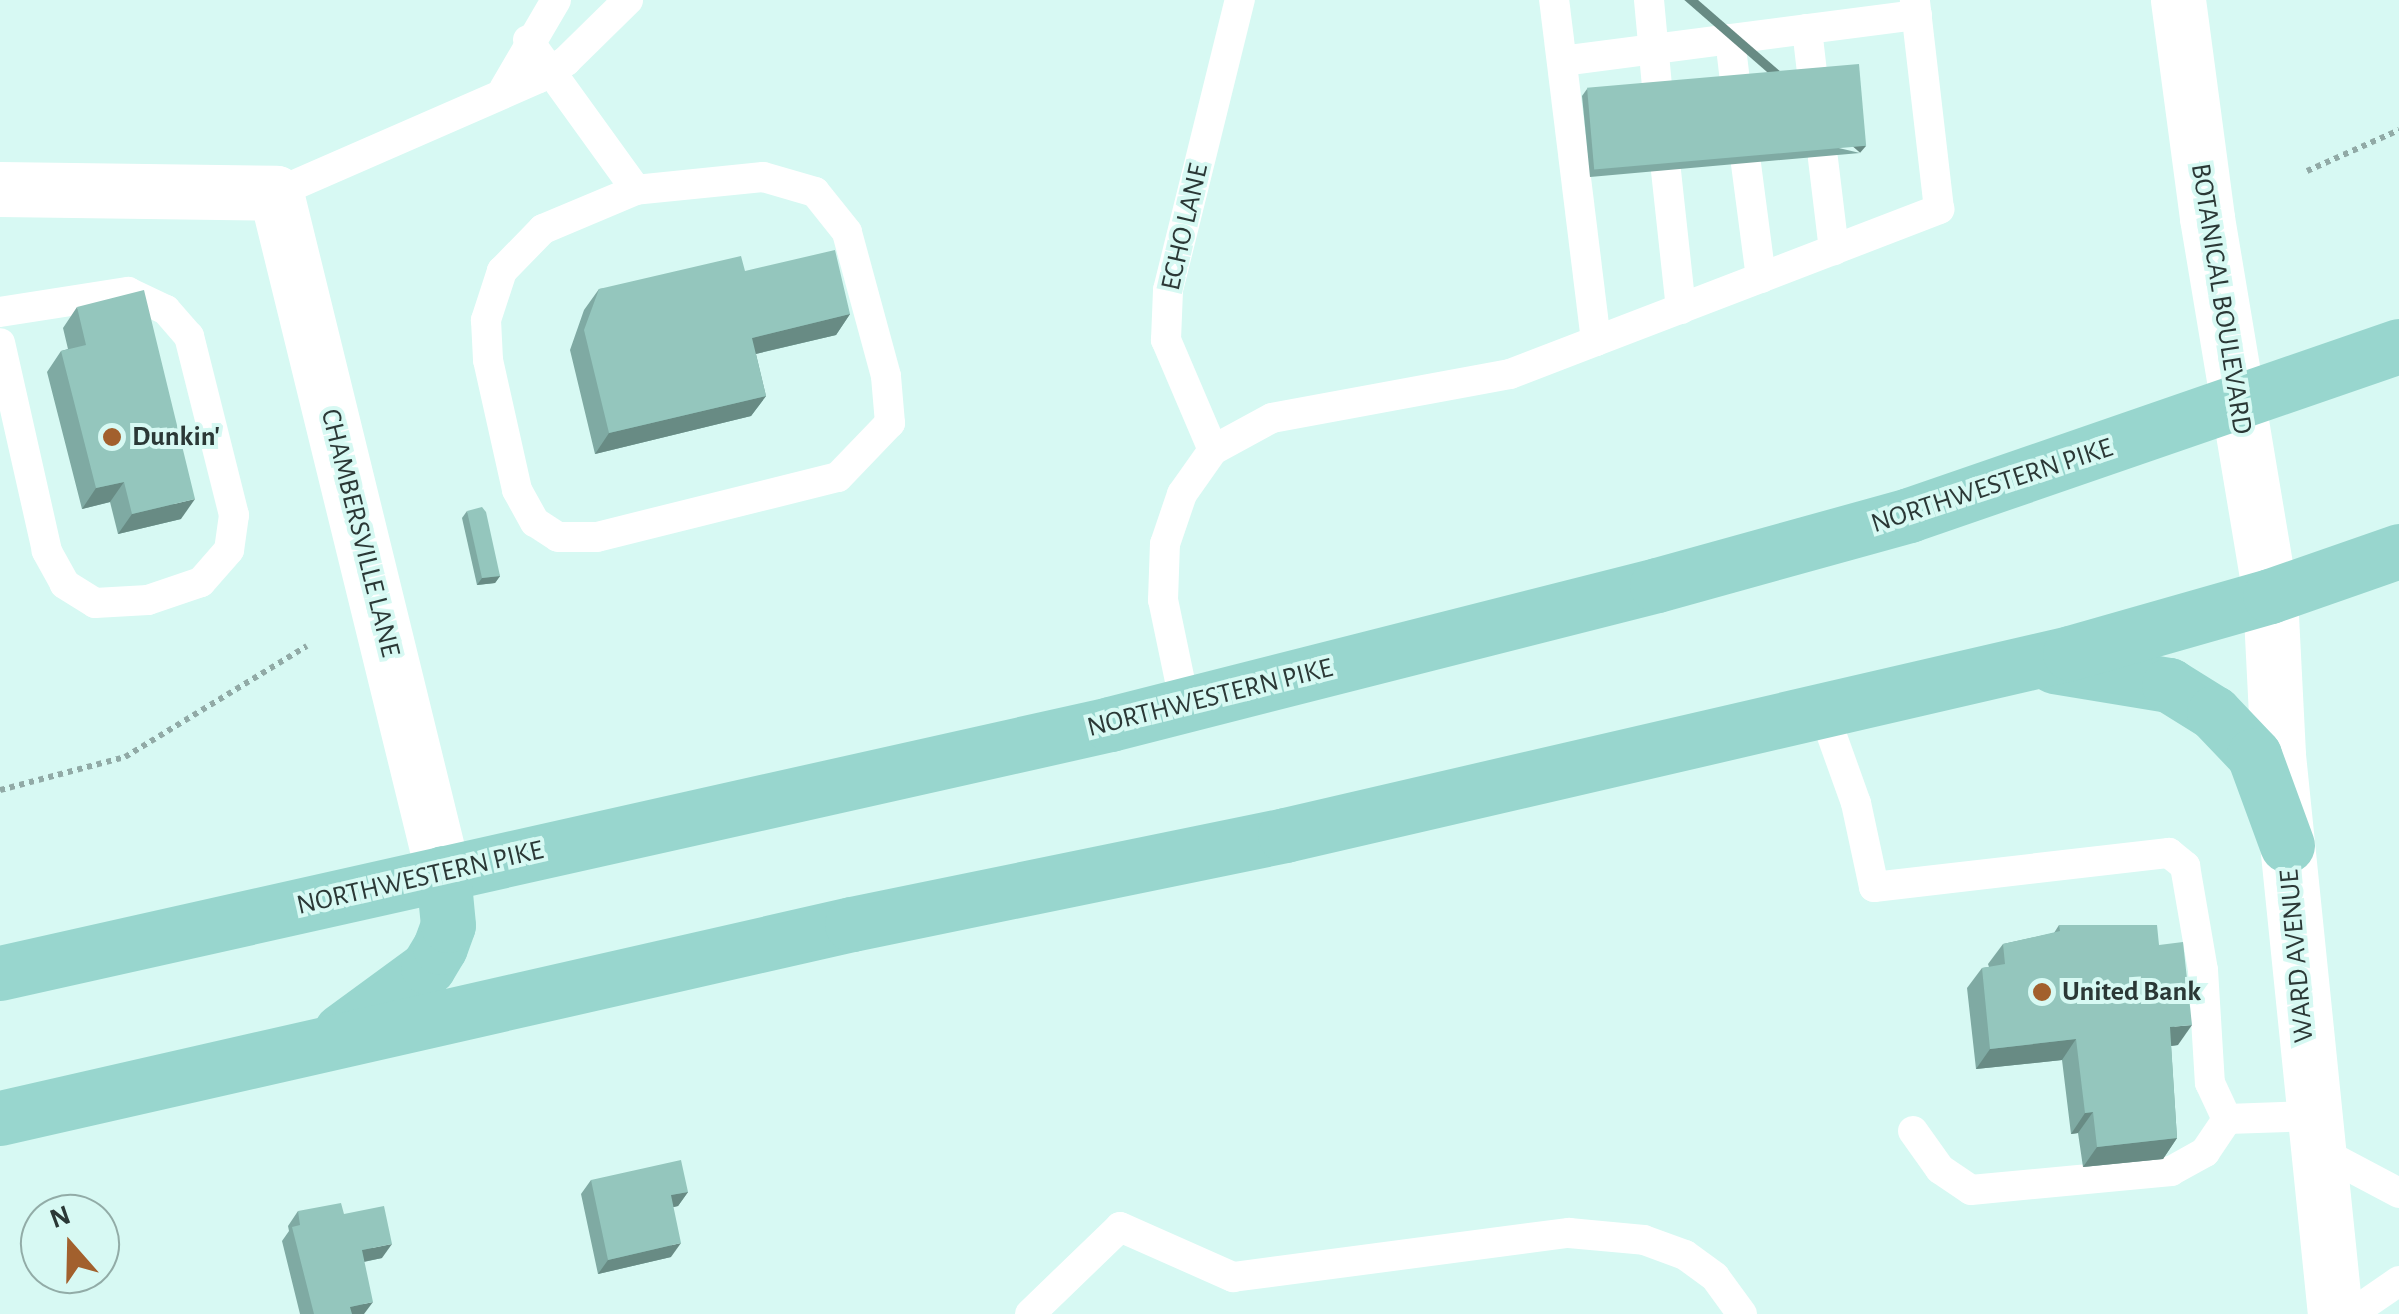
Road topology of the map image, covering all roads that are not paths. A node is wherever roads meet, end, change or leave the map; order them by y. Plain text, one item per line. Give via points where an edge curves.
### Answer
1 (556, 0) edge
2 (628, 0) edge
3 (1240, 0) edge
4 (1554, 0) edge
5 (1649, 0) edge
6 (2178, 0) edge
7 (1916, 8) edge
8 (1807, 29) junction
9 (1730, 39) junction
10 (528, 40) junction
11 (1654, 49) junction
12 (1562, 61) junction
13 (550, 70) junction
14 (1812, 72) edge
15 (1735, 81) edge
16 (1657, 86) edge
17 (504, 89) junction
18 (1823, 159) edge
19 (1746, 164) edge
20 (1666, 171) edge
21 (0, 189) edge
22 (636, 190) junction
23 (276, 192) junction
24 (1834, 250) junction
25 (1761, 278) junction
26 (1681, 309) junction
27 (0, 312) edge
28 (1596, 342) junction
29 (0, 343) edge
30 (2399, 346) edge
31 (2238, 405) junction
32 (1214, 450) junction
33 (2399, 551) edge
34 (2270, 596) junction
35 (2031, 662) junction
36 (1185, 704) junction
37 (1823, 711) junction
38 (2286, 845) junction
39 (444, 872) junction
40 (0, 974) edge
41 (324, 1044) junction
42 (0, 1118) edge
43 (2226, 1120) junction
44 (1913, 1131) dead end
45 (2314, 1132) junction
46 (2399, 1194) edge
47 (2399, 1281) edge
48 (1030, 1314) edge
49 (1742, 1314) edge
50 (2336, 1314) edge
51 (2351, 1314) edge

1 - 10 lane
2 - 13 lane
3 - 32 lane, ECHO LANE via 1168,290 1166,340
4 - 12 lane
5 - 11 lane
6 - 31 street, BOTANICAL BOULEVARD
7 - 8 lane
7 - 24 lane via 1939,209
8 - 9 lane
8 - 14 lane
9 - 11 lane
9 - 15 lane
10 - 13 lane
10 - 17 lane
11 - 12 lane
11 - 16 lane
12 - 28 lane
13 - 17 lane
13 - 22 lane
17 - 23 lane via 408,140
18 - 24 lane
19 - 25 lane
20 - 26 lane
21 - 23 street
22 - 22 lane via 543,229 502,271 486,320 517,490 535,522 558,537 597,537 838,477 890,423 886,376 847,232 815,192 763,177
23 - 39 street, CHAMBERSVILLE LANE
24 - 25 lane
25 - 26 lane
26 - 28 lane
27 - 29 lane via 128,292 166,310 190,336 234,515 229,550 201,582 148,600 94,603 65,584 48,551
28 - 32 lane via 1510,374 1272,418
30 - 31 main road, NORTHWESTERN PIKE
31 - 34 street, BOTANICAL BOULEVARD
31 - 36 main road, NORTHWESTERN PIKE via 1910,515
32 - 36 lane via 1182,494 1165,544 1163,600
33 - 34 main road
34 - 35 main road
34 - 38 street, WARD AVENUE
35 - 37 main road
35 - 38 main road via 2169,684 2214,713 2254,755
36 - 39 main road, NORTHWESTERN PIKE
37 - 41 main road
37 - 43 lane via 1856,803 1874,887 2086,857 2170,852 2185,866 2203,970 2210,1083
38 - 45 street, WARD AVENUE
39 - 40 main road, NORTHWESTERN PIKE
39 - 41 main road via 448,925 428,967
41 - 42 main road
43 - 44 lane via 2205,1152 2171,1172 1971,1190 1940,1169
43 - 45 lane
45 - 46 lane
45 - 50 street, WARD AVENUE
47 - 51 lane
48 - 49 lane via 1120,1226 1232,1277 1569,1233 1644,1240 1715,1276

